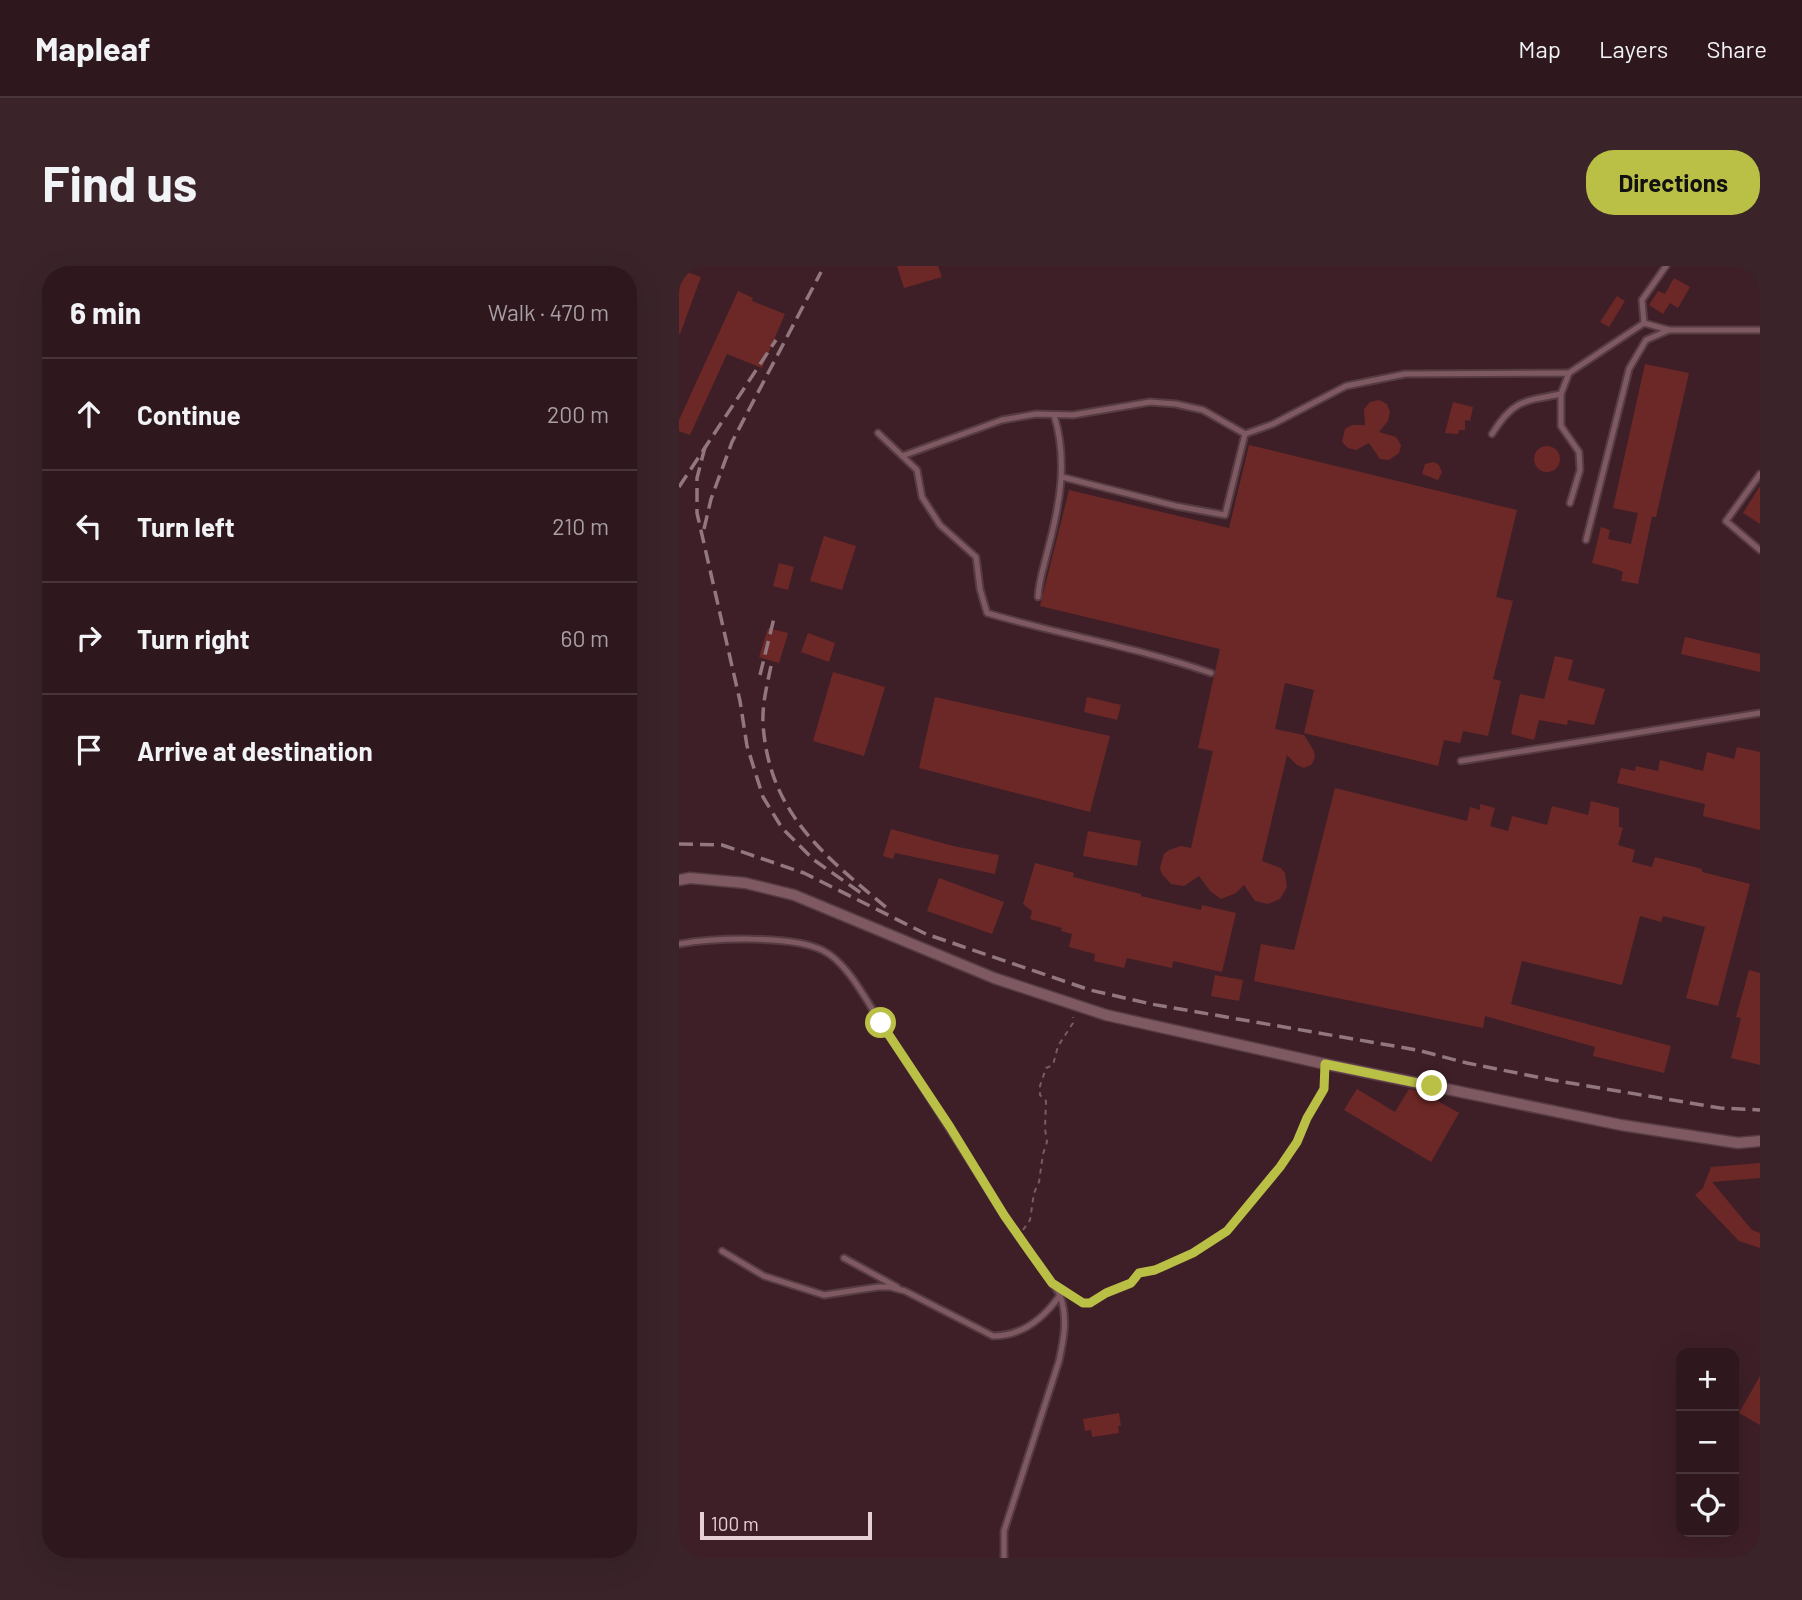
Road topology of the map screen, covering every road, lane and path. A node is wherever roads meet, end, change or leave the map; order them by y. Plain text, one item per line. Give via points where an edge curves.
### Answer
1 (1666, 266) edge
2 (1644, 323) junction
3 (1669, 330) junction
4 (1760, 330) edge
5 (1569, 373) junction
6 (1561, 394) junction
7 (1054, 415) junction
8 (878, 433) dead end
9 (1245, 434) junction
10 (1492, 434) dead end
11 (902, 456) junction
12 (1760, 474) edge
13 (1062, 477) junction
14 (1570, 503) dead end
15 (1586, 540) dead end
16 (1760, 550) edge
17 (1038, 597) dead end
18 (1211, 673) dead end
19 (1760, 713) edge
20 (1461, 761) dead end
21 (679, 880) edge
22 (679, 944) edge
23 (1077, 1006) junction
24 (1325, 1064) junction
25 (1760, 1141) edge
26 (1019, 1236) junction
27 (722, 1251) dead end
28 (844, 1258) dead end
29 (1052, 1283) junction
30 (905, 1292) junction
31 (1060, 1295) junction
32 (1004, 1558) edge

1 - 2 lane via 1642,300
2 - 3 lane
2 - 5 lane
3 - 4 lane
3 - 15 lane via 1646,340 1629,369
5 - 6 lane
5 - 9 lane via 1405,374 1346,386
6 - 10 lane via 1524,401 1504,414
6 - 14 lane via 1561,426 1579,452 1580,470
7 - 9 lane via 1150,402 1176,404 1203,410
7 - 11 lane via 1002,420
7 - 13 lane via 1061,436
8 - 11 lane
9 - 13 lane via 1225,515
11 - 18 lane via 917,470 922,497 940,524 976,557 987,613 1152,653
12 - 16 lane via 1727,521
13 - 17 lane
19 - 20 lane
21 - 23 street via 745,883 795,895 994,978
22 - 26 lane via 782,942 820,949 834,957
23 - 24 street
23 - 26 path via 1073,1023 1040,1086 1046,1101 1047,1142 1030,1220
24 - 25 street via 1621,1125 1738,1143
24 - 29 path via 1324,1089 1297,1142 1227,1231 1193,1253 1139,1273 1131,1283 1090,1303
26 - 29 lane
27 - 30 lane via 764,1276 824,1295 878,1287
28 - 30 lane
29 - 31 lane
30 - 31 lane via 993,1336 1023,1330 1048,1312
31 - 32 lane via 1065,1332 1004,1531

